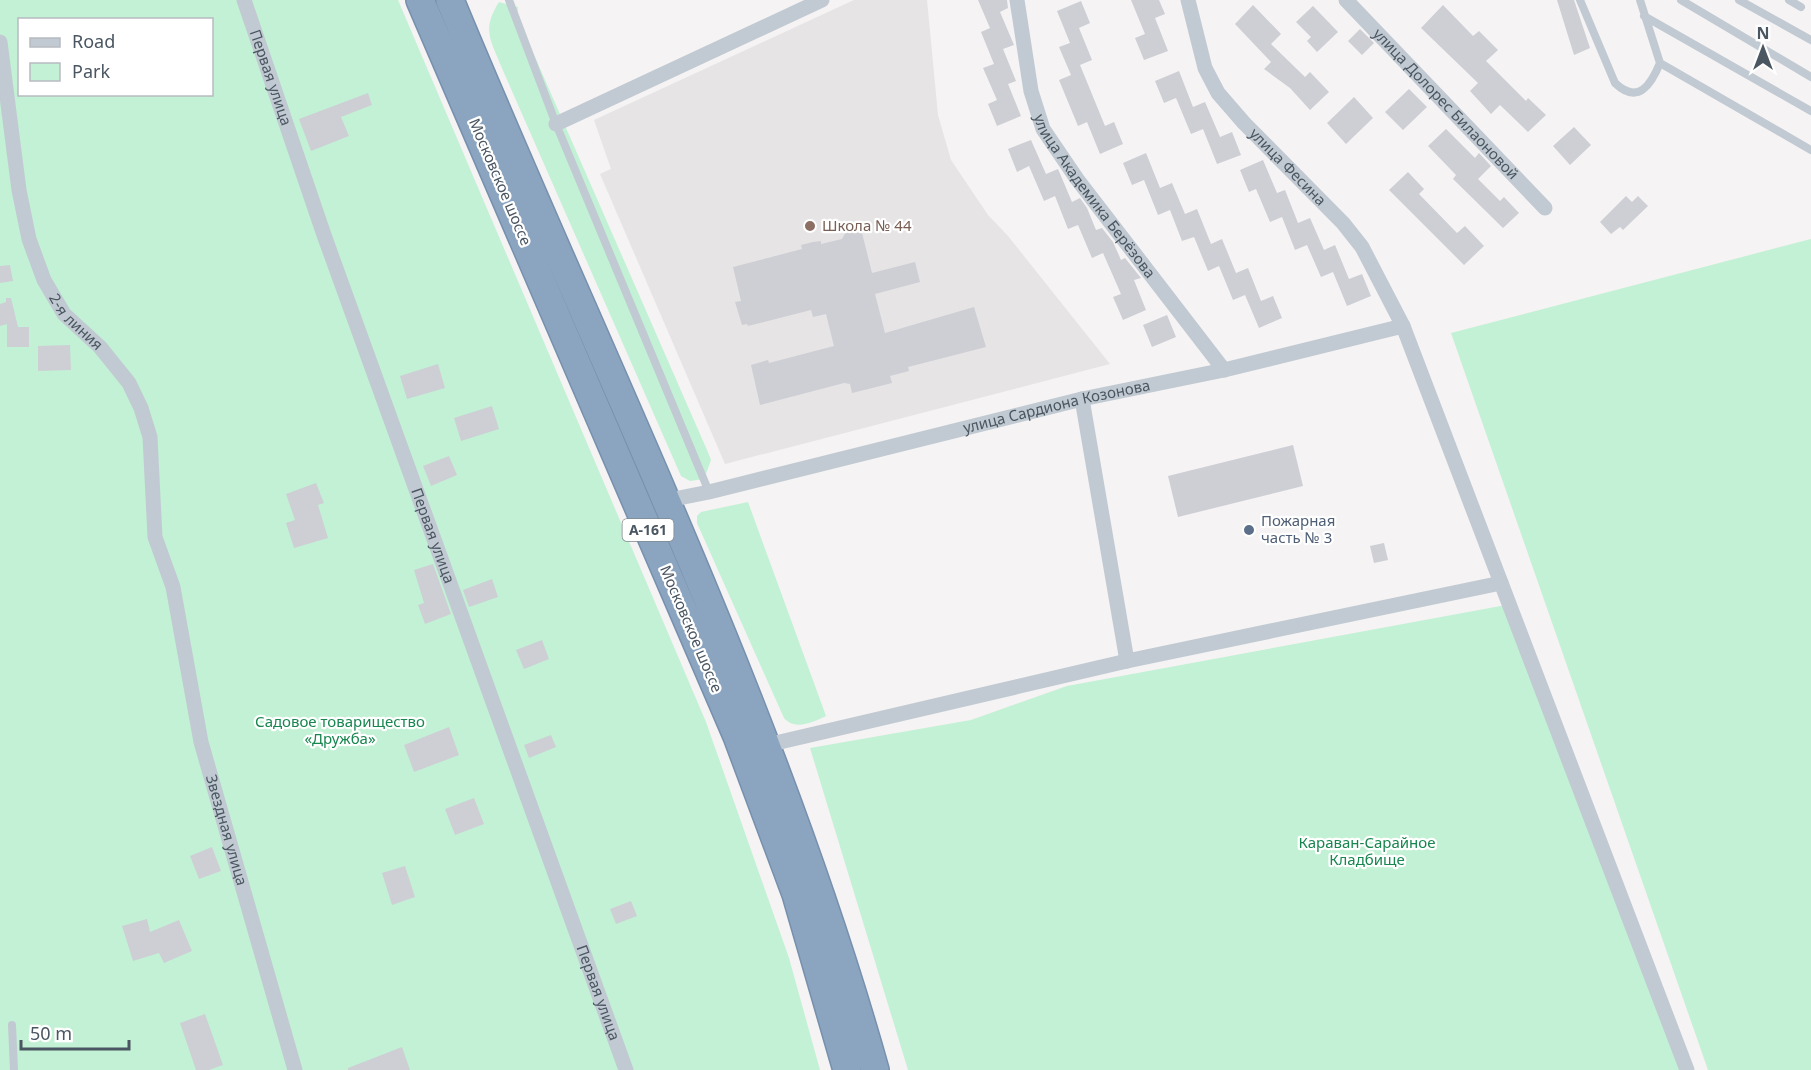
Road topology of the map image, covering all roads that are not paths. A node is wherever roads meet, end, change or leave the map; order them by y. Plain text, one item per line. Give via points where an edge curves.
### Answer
1 (244, 0) edge
2 (420, 0) edge
3 (450, 0) edge
4 (509, 0) edge
5 (822, 0) edge
6 (1017, 0) edge
7 (1188, 0) edge
8 (1346, 0) edge
9 (1580, 0) edge
10 (1640, 0) edge
11 (1681, 0) edge
12 (1739, 0) edge
13 (1789, 0) edge
14 (1801, 8) dead end
15 (1644, 16) junction
16 (1811, 40) edge
17 (0, 42) edge
18 (1660, 63) junction
19 (1811, 77) edge
20 (1811, 111) edge
21 (556, 124) junction
22 (1811, 150) edge
23 (1545, 207) dead end
24 (1403, 326) junction
25 (1224, 370) junction
26 (1082, 399) junction
27 (709, 492) junction
28 (664, 501) junction
29 (1501, 583) junction
30 (173, 587) joint
31 (1127, 661) junction
32 (767, 745) junction
33 (12, 1025) dead end
34 (14, 1070) edge
35 (295, 1070) edge
36 (626, 1070) edge
37 (847, 1070) edge
38 (875, 1070) edge
39 (1687, 1070) edge

1 - 36 street, Первая улица via 324,235
2 - 37 highway, Московское шоссе / А-161 via 737,736 796,894
3 - 28 highway, Московское шоссе / А-161
4 - 21 lane
5 - 21 street
6 - 25 street, улица Академика Берёзова via 1030,91 1043,129
7 - 24 street, улица Фесина via 1205,69 1218,93 1343,223 1362,247
8 - 23 street, улица Долорес Билаоновой
9 - 18 lane via 1615,83 1622,90 1636,93 1644,89 1653,82
10 - 15 lane
11 - 19 lane
12 - 16 lane
13 - 14 lane
15 - 18 lane
15 - 20 lane
17 - 30 street, 2-я линия via 29,239 44,280 64,314 117,366 141,408 150,437 155,537
18 - 22 lane
21 - 27 lane
24 - 25 street, улица Сардиона Козонова
24 - 29 street, улица Фесина
25 - 26 street, улица Сардиона Козонова
26 - 27 street, улица Сардиона Козонова
26 - 31 street
27 - 28 street, улица Сардиона Козонова
28 - 32 highway, Московское шоссе / А-161
29 - 31 street
29 - 39 street, улица Фесина
30 - 35 street, Звездная улица via 201,742
31 - 32 street
32 - 38 highway, Московское шоссе / А-161 via 848,974
33 - 34 lane

